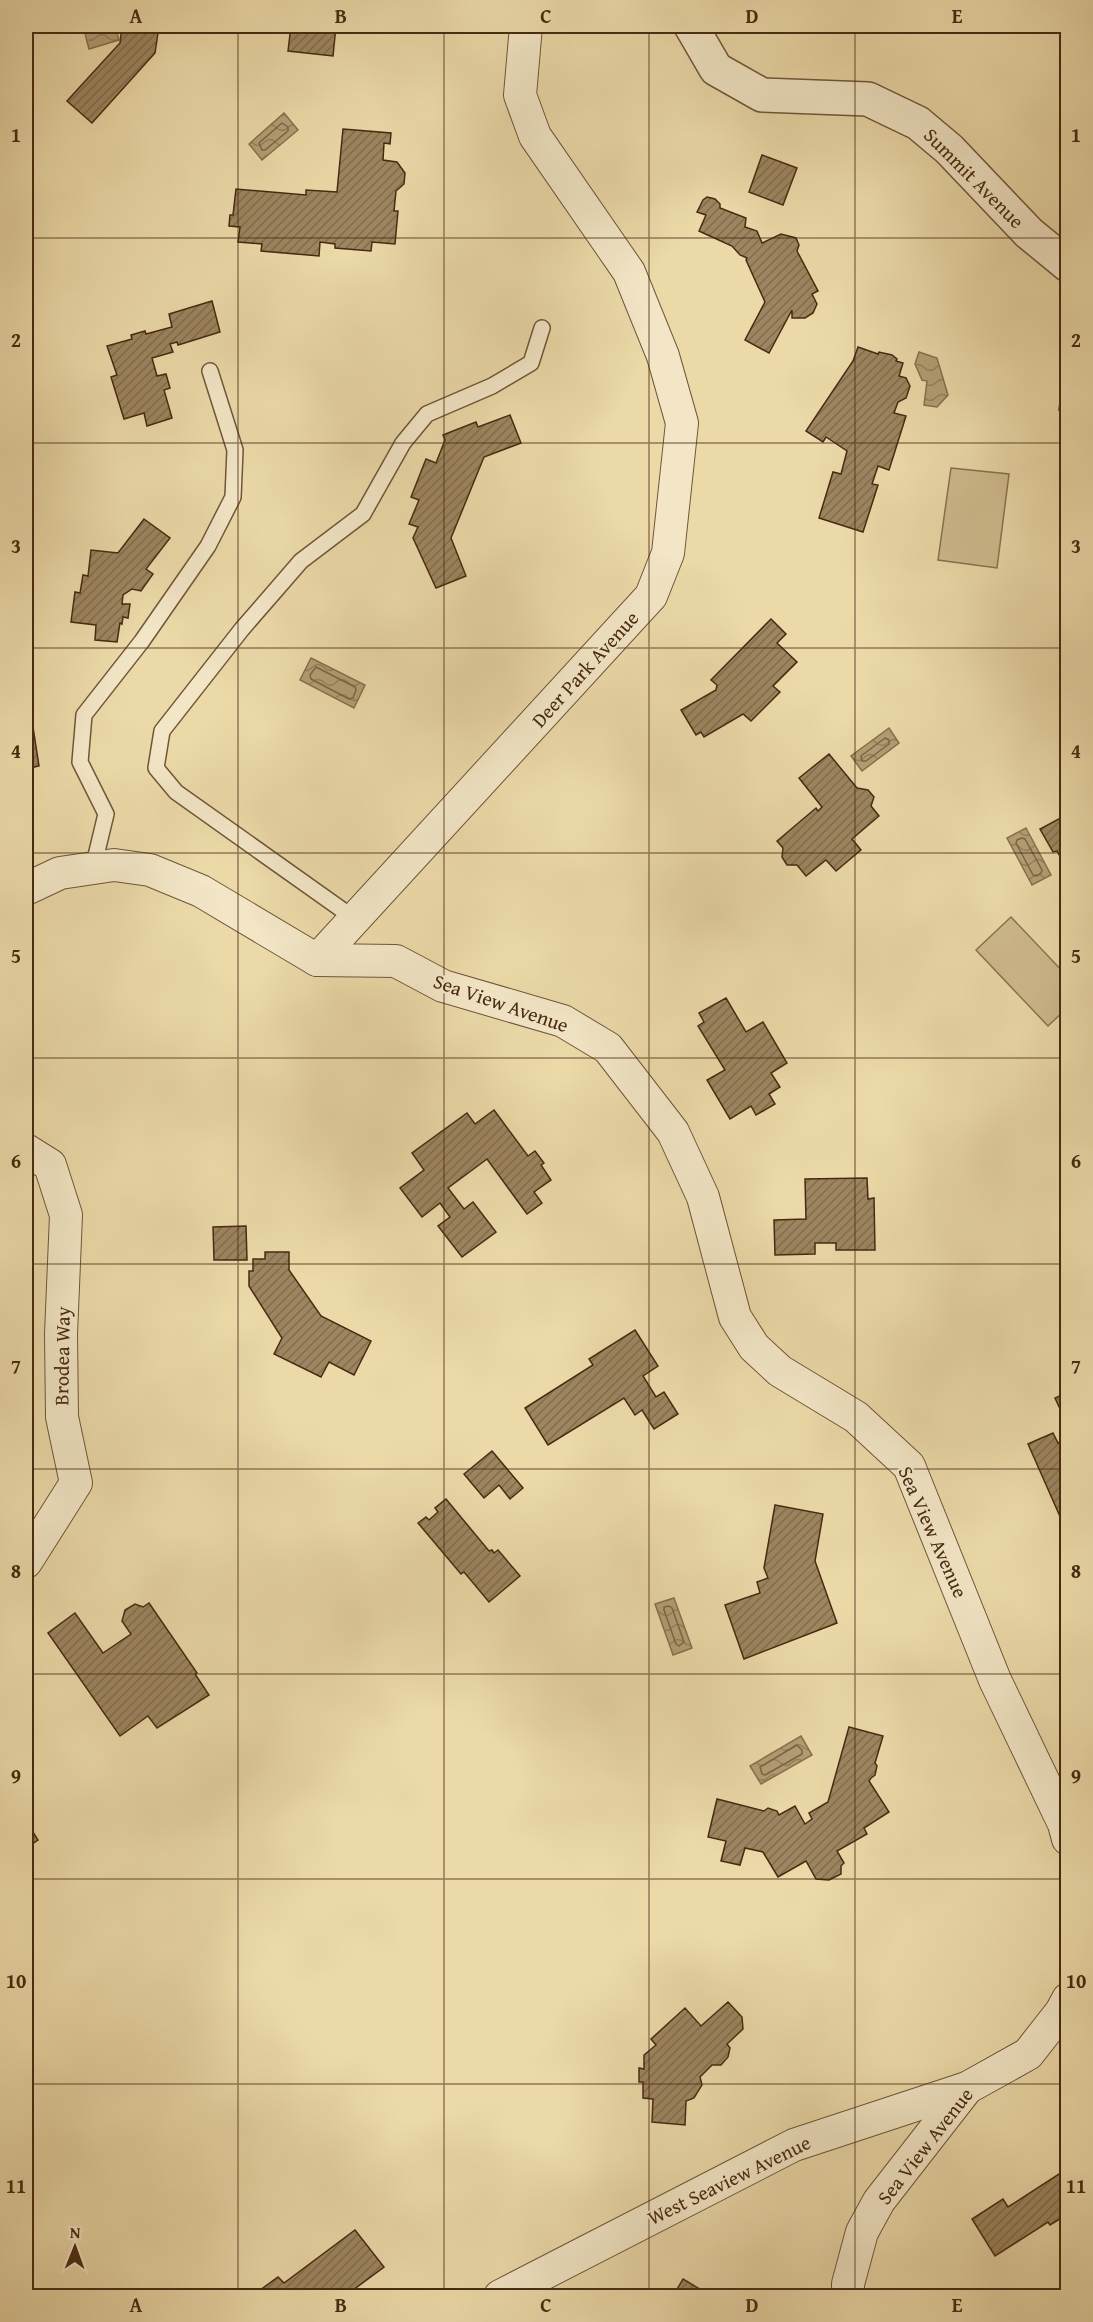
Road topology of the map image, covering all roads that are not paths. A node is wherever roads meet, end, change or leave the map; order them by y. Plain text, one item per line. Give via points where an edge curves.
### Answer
1 (526, 26) edge
2 (691, 26) edge
3 (1068, 265) edge
4 (542, 328) dead end
5 (210, 370) dead end
6 (93, 868) junction
7 (26, 889) edge
8 (355, 919) junction
9 (317, 960) junction
10 (26, 1150) edge
11 (26, 1562) edge
12 (1068, 1839) edge
13 (1068, 1999) edge
14 (967, 2088) junction
15 (500, 2296) edge
16 (848, 2296) edge

1 - 8 street, Deer Park Avenue via 520,95 535,136 629,272 663,356 682,423 668,553 651,596
2 - 3 street, Summit Avenue via 716,69 762,95 868,99 918,123 949,149 1029,233
4 - 8 lane via 531,363 492,386 428,414 403,443 363,514 301,561 242,628 162,730 156,768 176,792
5 - 6 lane via 235,450 233,497 208,546 84,715 80,762 106,814
6 - 7 street via 60,873
6 - 9 street via 114,865 150,870 201,891
8 - 9 street, Deer Park Avenue
9 - 12 street, Sea View Avenue via 396,961 443,986 563,1021 608,1048 673,1132 703,1197 735,1317 754,1347 780,1371 856,1417 909,1466 995,1680
10 - 11 street, Brodea Way via 50,1165 66,1215 62,1417 76,1483
13 - 14 street, Sea View Avenue via 1028,2054
14 - 15 street, West Seaview Avenue via 794,2145
14 - 16 street, Sea View Avenue via 879,2201 862,2232

